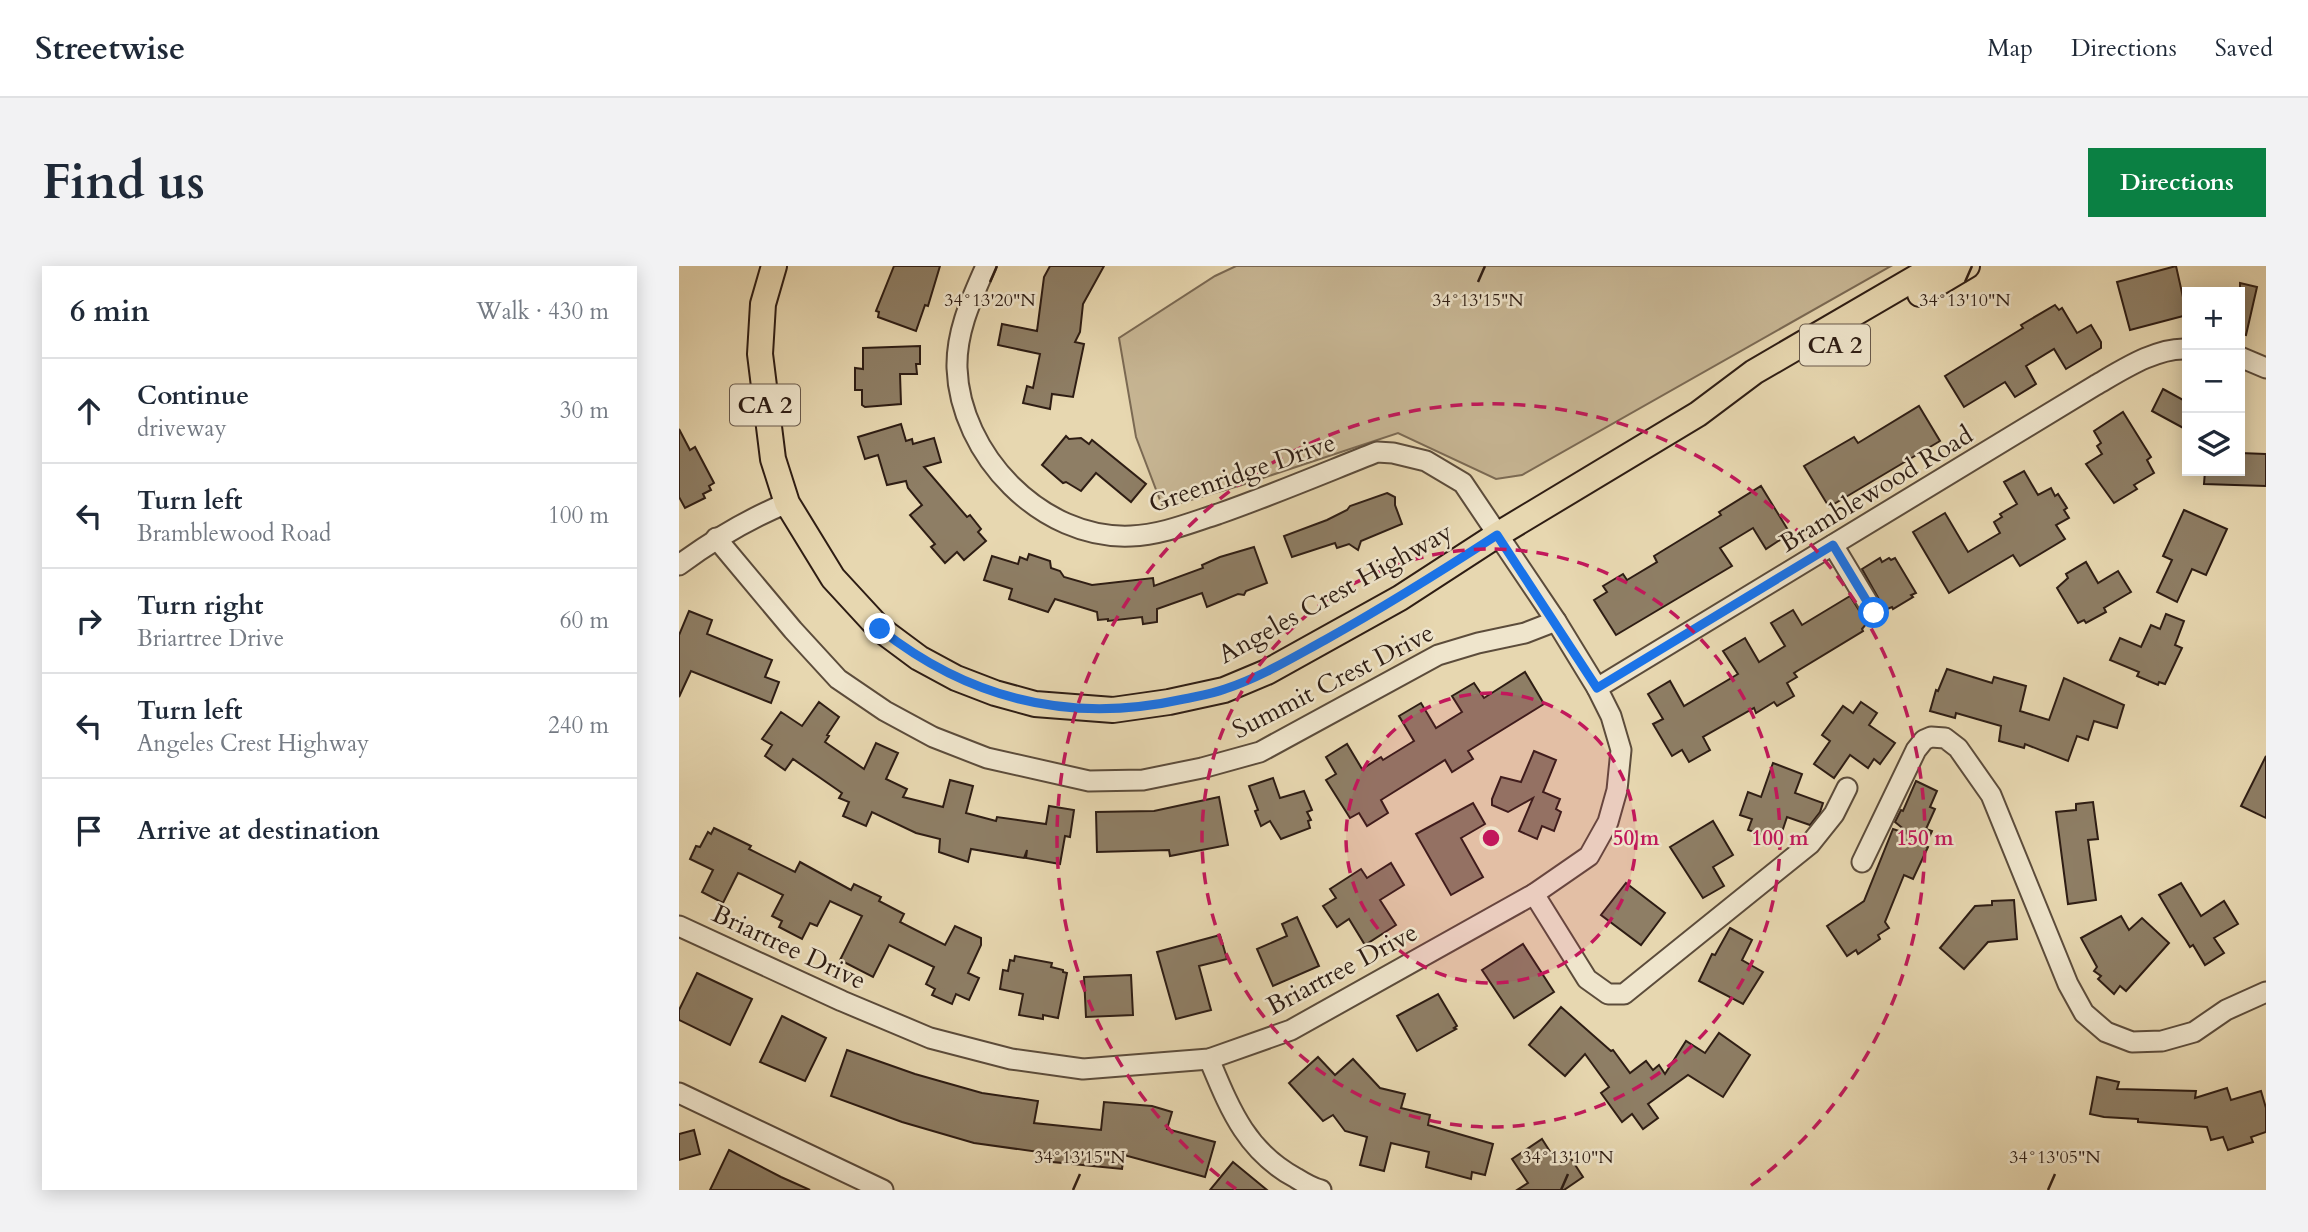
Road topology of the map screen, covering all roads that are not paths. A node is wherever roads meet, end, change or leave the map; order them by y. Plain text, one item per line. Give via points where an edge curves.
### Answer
1 (773, 266) edge
2 (986, 266) edge
3 (1935, 266) edge
4 (1966, 266) edge
5 (2182, 348) edge
6 (2245, 359) edge
7 (2266, 368) edge
8 (1698, 414) junction
9 (786, 503) junction
10 (1497, 535) junction
11 (716, 538) junction
12 (1833, 545) junction
13 (679, 565) edge
14 (1874, 613) dead end
15 (1556, 621) junction
16 (1597, 688) junction
17 (1847, 788) dead end
18 (1862, 862) dead end
19 (1534, 894) junction
20 (679, 926) edge
21 (2266, 992) edge
22 (1209, 1059) junction
23 (679, 1093) edge
24 (883, 1190) edge
25 (1321, 1190) edge

1 - 9 main road, Angeles Crest Highway / CA 2 via 763,304 760,355 773,459
2 - 10 street, Greenridge Drive via 960,337 960,396 969,427 1013,488 1061,521 1111,536 1174,529 1377,453 1393,453 1426,461 1463,483
3 - 8 main road, Angeles Crest Highway / CA 2 via 1754,372
4 - 8 main road, Angeles Crest Highway / CA 2 via 1765,385
5 - 12 street, Bramblewood Road via 2138,361
6 - 7 street
8 - 10 main road, Angeles Crest Highway / CA 2
9 - 10 main road, Angeles Crest Highway / CA 2 via 833,578 880,629 919,658 995,693 1035,704 1085,709 1169,702 1224,690 1267,672 1400,598
9 - 11 street
10 - 15 street, Briartree Drive
11 - 13 street
11 - 15 street, Summit Crest Drive via 838,679 885,711 933,737 988,758 1089,781 1143,780 1261,752 1438,654
12 - 14 street
12 - 16 street, Bramblewood Road
15 - 16 street, Briartree Drive
16 - 19 street, Briartree Drive via 1621,750 1608,822 1589,856
17 - 19 street via 1810,844 1625,994 1608,994 1587,979
18 - 21 street via 1916,750 1931,737 1945,738 1958,748 1991,795 2069,984 2084,1013 2106,1032 2132,1042 2162,1041 2194,1032 2226,1010
19 - 22 street, Briartree Drive via 1291,1030
20 - 22 street, Briartree Drive via 930,1038 998,1056 1083,1069
22 - 25 street via 1232,1112 1253,1145 1284,1172
23 - 24 street

